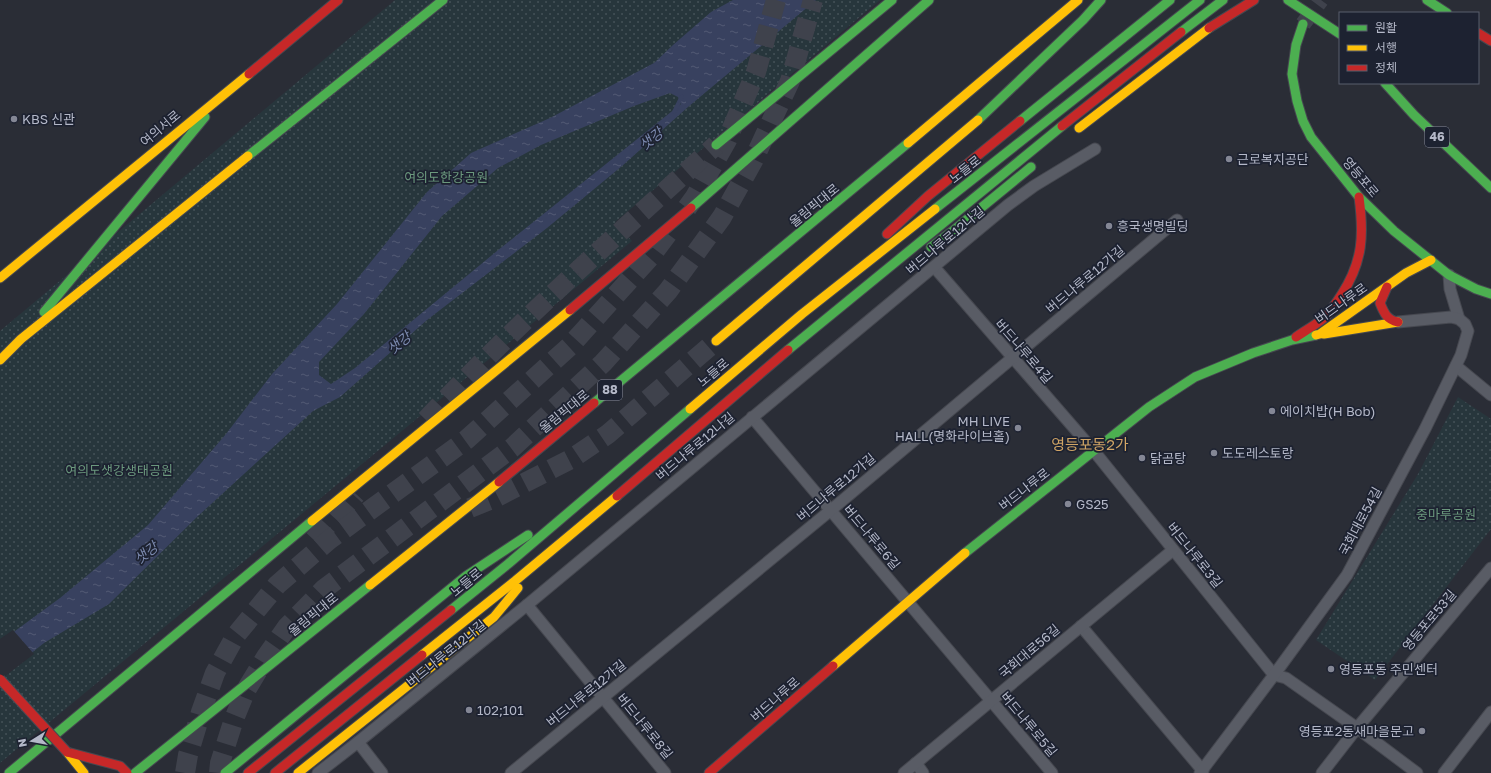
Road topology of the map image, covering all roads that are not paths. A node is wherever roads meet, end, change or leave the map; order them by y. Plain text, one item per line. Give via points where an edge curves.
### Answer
1 (338, 0) edge
2 (443, 0) edge
3 (892, 0) edge
4 (929, 0) edge
5 (1078, 0) edge
6 (1101, 0) edge
7 (1170, 0) edge
8 (1200, 0) edge
9 (1223, 0) edge
10 (1243, 0) edge
11 (1254, 0) edge
12 (1288, 0) edge
13 (1427, 0) edge
14 (1315, 6) dead end
15 (1238, 10) junction
16 (1445, 12) edge
17 (1302, 24) tunnel mouth
18 (1339, 33) edge
19 (1339, 33) edge
20 (1479, 33) edge
21 (1491, 41) edge
22 (1386, 84) edge
23 (230, 88) junction
24 (1070, 134) dead end
25 (716, 145) tunnel mouth
26 (1095, 149) dead end
27 (1040, 160) dead end
28 (1491, 188) edge
29 (1359, 196) junction
30 (1177, 220) dead end
31 (1431, 260) junction
32 (934, 268) junction
33 (1449, 275) junction
34 (0, 278) edge
35 (1387, 287) junction
36 (1491, 294) edge
37 (802, 314) junction
38 (1459, 319) junction
39 (1398, 322) junction
40 (1320, 334) junction
41 (21, 339) junction
42 (1292, 340) junction
43 (716, 341) tunnel mouth
44 (799, 341) junction
45 (1013, 359) junction
46 (0, 360) edge
47 (1456, 366) junction
48 (1491, 395) edge
49 (752, 417) junction
50 (1094, 451) junction
51 (583, 499) junction
52 (831, 510) junction
53 (1172, 550) junction
54 (551, 551) junction
55 (1491, 568) edge
56 (908, 601) junction
57 (527, 605) junction
58 (1081, 626) junction
59 (1274, 675) junction
60 (0, 679) edge
61 (604, 698) junction
62 (991, 701) junction
63 (1491, 712) edge
64 (1357, 728) junction
65 (358, 742) junction
66 (67, 752) junction
67 (916, 763) junction
68 (67, 766) dead end
69 (1202, 772) edge
70 (9, 773) edge
71 (84, 773) edge
72 (127, 773) edge
73 (135, 773) edge
74 (225, 773) edge
75 (248, 773) edge
76 (275, 773) edge
77 (298, 773) edge
78 (318, 773) edge
79 (382, 773) edge
80 (511, 773) edge
81 (665, 773) edge
82 (709, 773) edge
83 (904, 773) edge
84 (923, 773) edge
85 (1052, 773) edge
86 (1322, 773) edge
87 (1417, 773) edge
88 (1444, 773) edge

1 - 23 main road, 여의서로
2 - 41 main road
3 - 25 main road
4 - 70 main road via 689,210 557,321
5 - 73 main road, 올림픽대로 / 88 via 486,492
6 - 43 main road via 965,132
7 - 37 main road via 928,196
8 - 37 main road, 노들로
9 - 44 main road via 1102,94
10 - 15 main road
11 - 15 main road
12 - 18 main road
13 - 16 main road
14 - 19 main road
15 - 24 main road via 1210,28
17 - 29 main road, 영등포로 via 1292,74 1303,121 1311,137
20 - 21 main road
22 - 28 main road, 46 via 1414,115
23 - 34 main road, 여의서로
23 - 41 main road
26 - 32 street, 버드나루로12나길 via 1008,205
27 - 44 main road via 954,230
29 - 31 main road, 영등포로 via 1394,231
29 - 42 main road via 1363,222 1362,250 1354,274 1326,316
30 - 45 street, 버드나루로12가길
31 - 33 main road, 영등포로
31 - 35 main road, 버드나루로
32 - 45 street, 버드나루로4길
32 - 49 street, 버드나루로12나길
33 - 36 main road, 영등포로
33 - 38 street via 1450,289
35 - 39 main road via 1380,303 1390,321
35 - 40 main road, 버드나루로
37 - 51 main road, 노들로
38 - 39 street via 1451,317
38 - 47 street, 국회대로54길 via 1468,331
39 - 40 main road
40 - 42 main road, 버드나루로
41 - 46 main road
42 - 50 main road, 버드나루로 via 1195,377 1149,407
44 - 54 main road
45 - 50 street, 버드나루로4길
45 - 52 street, 버드나루로12가길
47 - 48 street
47 - 59 street, 국회대로54길 via 1347,575
49 - 52 street, 버드나루로6길
49 - 57 street, 버드나루로12나길
50 - 53 street, 버드나루로3길
50 - 56 main road, 버드나루로 via 999,525
51 - 74 main road via 466,576
51 - 75 main road, 노들로 via 508,564
52 - 56 street, 버드나루로6길
52 - 61 street, 버드나루로12가길
53 - 58 street, 국회대로56길
53 - 59 street, 버드나루로3길
54 - 76 main road
54 - 77 main road via 494,617
55 - 64 street, 영등포로53길
56 - 62 street, 버드나루로5길
56 - 82 main road, 버드나루로
57 - 61 street, 버드나루로8길
57 - 65 street, 버드나루로12나길
58 - 62 street, 국회대로56길
58 - 69 street, 국회대로54길
59 - 64 street via 1286,678
59 - 69 street, 국회대로54길
60 - 66 main road, bridge
61 - 80 street, 버드나루로12가길
61 - 81 street, 버드나루로8길
62 - 67 street, 국회대로56길
62 - 85 street, 버드나루로5길
63 - 88 street
64 - 86 street, 영등포로53길
64 - 87 street
65 - 78 street, 버드나루로12나길
65 - 79 street
66 - 68 main road
66 - 71 main road
66 - 72 main road via 120,766
67 - 83 street, 국회대로56길
67 - 84 street

